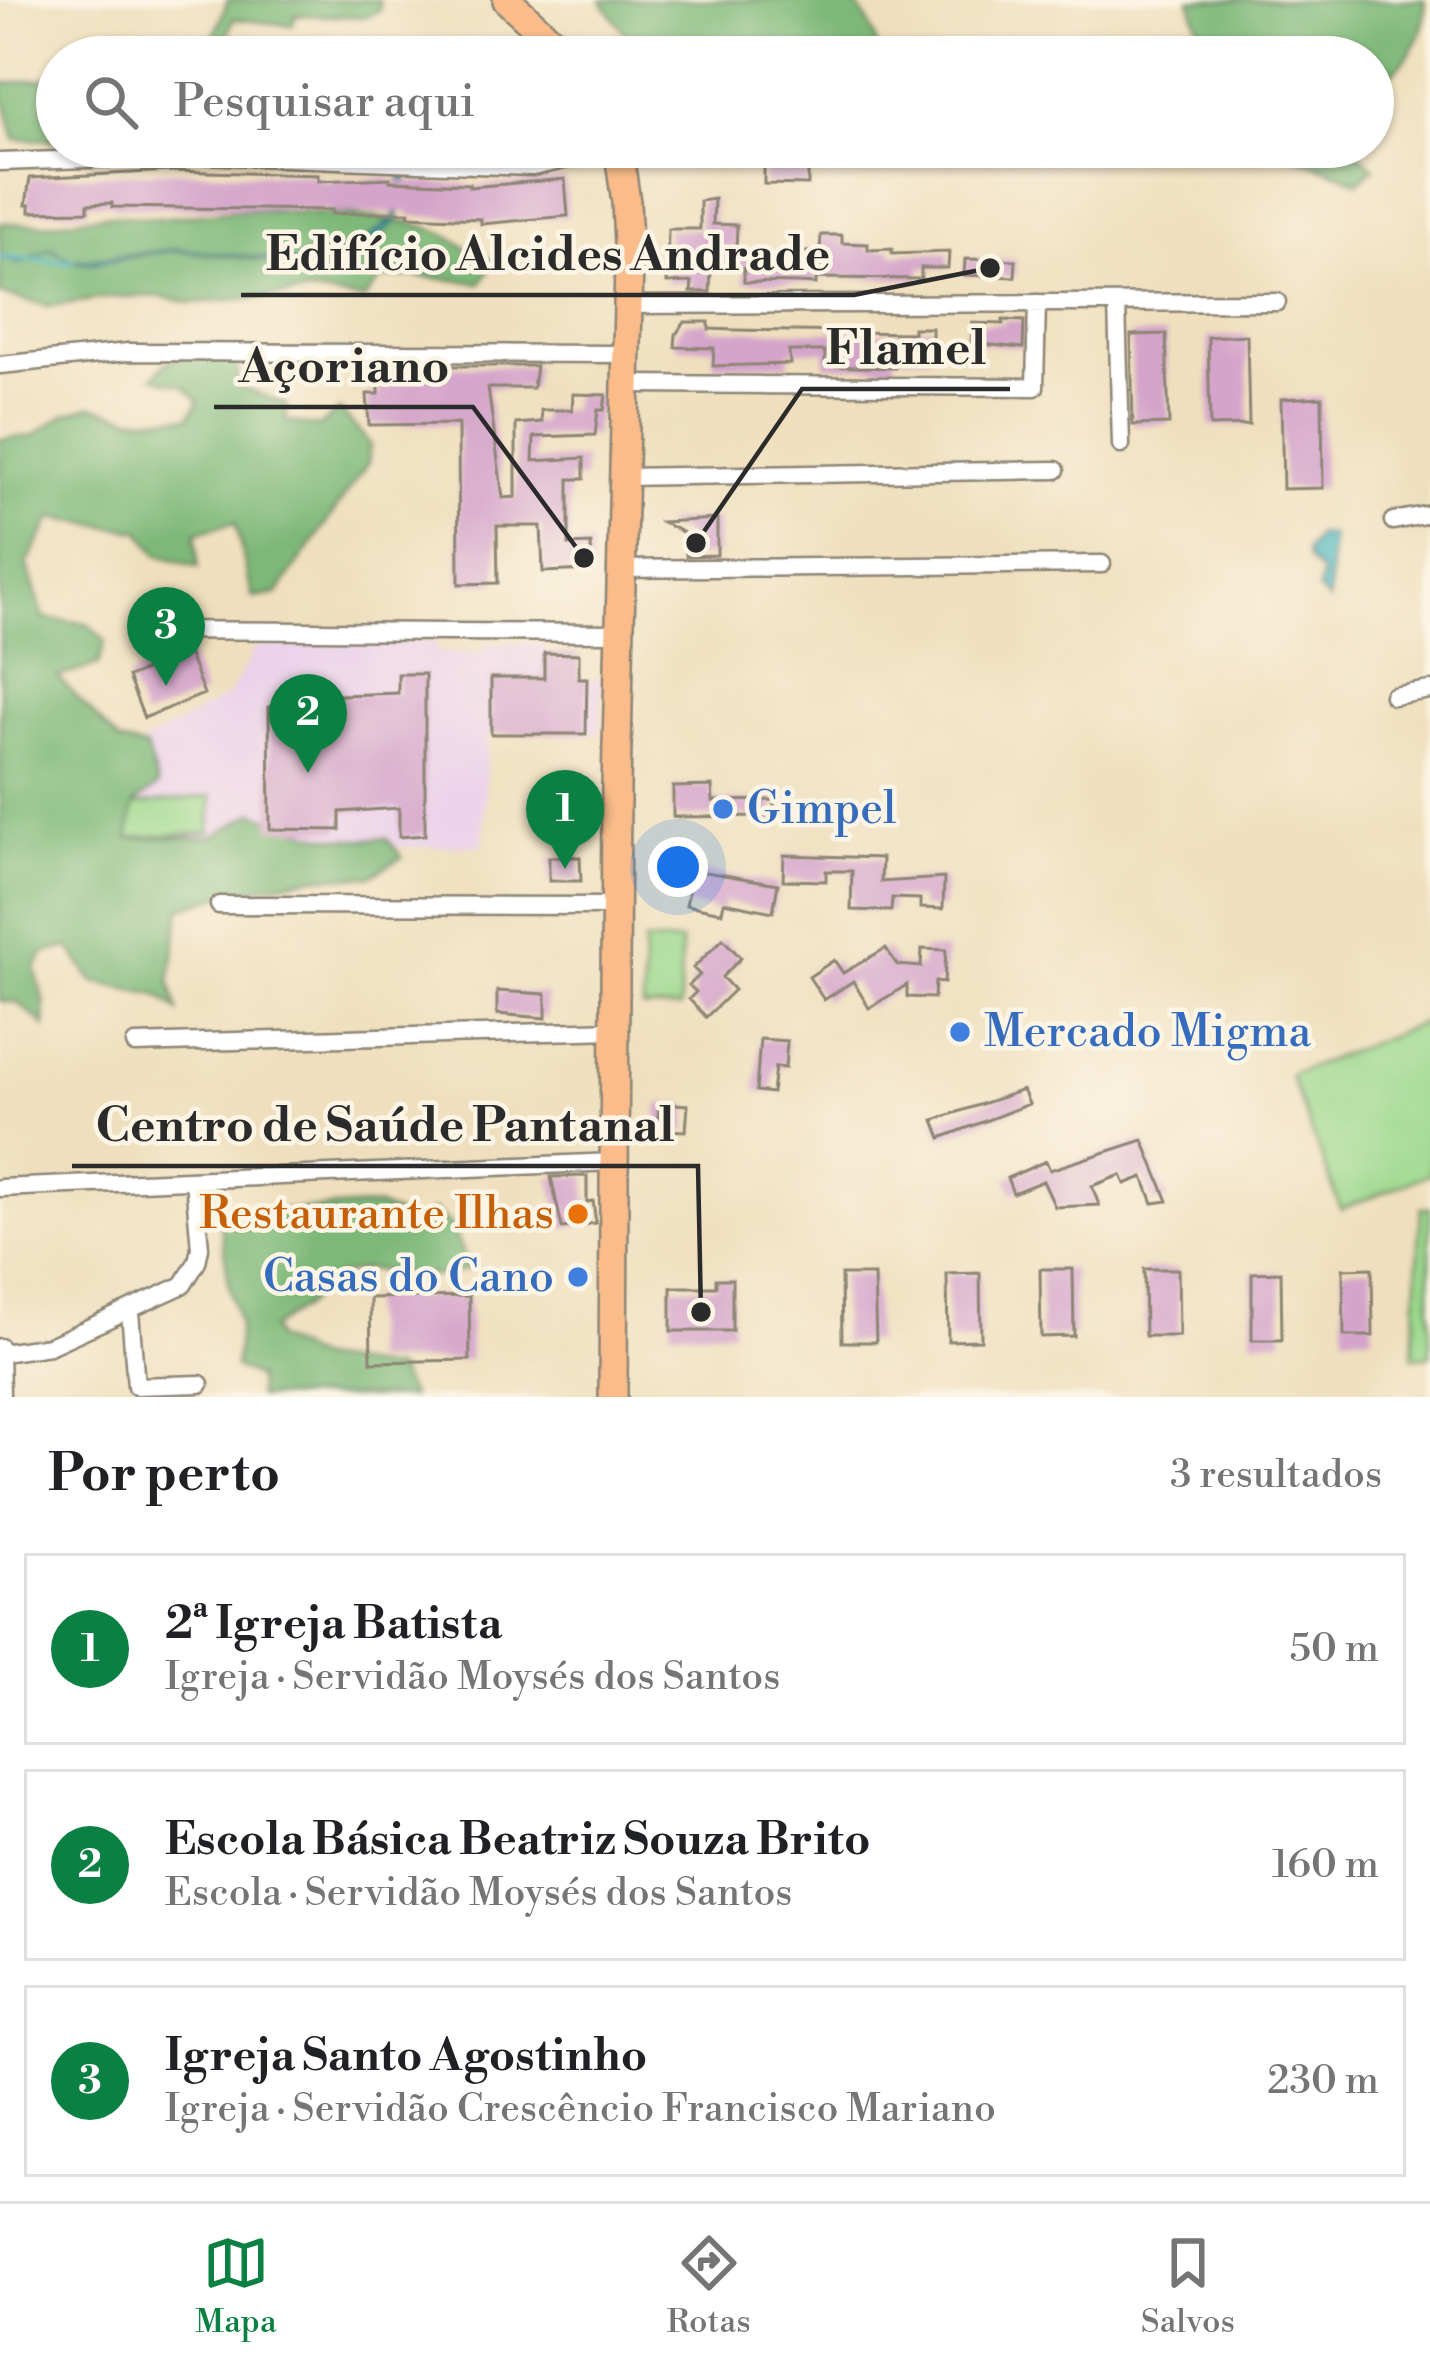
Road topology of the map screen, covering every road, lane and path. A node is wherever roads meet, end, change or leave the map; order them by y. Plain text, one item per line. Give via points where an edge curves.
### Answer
1 (507, 0) edge
2 (546, 36) edge
3 (36, 161) edge
4 (0, 162) edge
5 (621, 168) edge
6 (1277, 302) dead end
7 (1037, 303) junction
8 (1117, 303) junction
9 (628, 304) junction
10 (625, 354) junction
11 (0, 364) edge
12 (623, 384) junction
13 (1121, 446) dead end
14 (1056, 470) dead end
15 (622, 477) junction
16 (1430, 514) edge
17 (1393, 521) dead end
18 (1102, 563) dead end
19 (620, 569) junction
20 (153, 630) dead end
21 (620, 633) junction
22 (1430, 690) edge
23 (1393, 696) dead end
24 (219, 905) dead end
25 (615, 906) junction
26 (615, 1030) junction
27 (135, 1044) dead end
28 (614, 1162) junction
29 (194, 1180) junction
30 (0, 1188) edge
31 (130, 1311) junction
32 (1, 1350) edge
33 (200, 1384) dead end
34 (1, 1385) edge
35 (613, 1397) edge

1 - 2 main road
3 - 4 street
5 - 9 main road
6 - 8 street
7 - 8 street
7 - 9 street
7 - 12 street via 1036,387
8 - 13 street
9 - 10 main road
10 - 11 street via 128,352
10 - 12 main road
12 - 15 main road
14 - 15 street
15 - 19 main road
16 - 17 street
18 - 19 street
19 - 21 main road
20 - 21 street
21 - 25 main road
22 - 23 street
24 - 25 street
25 - 26 main road
26 - 27 street
26 - 28 main road
28 - 29 street
28 - 35 main road
29 - 30 street
29 - 31 street via 200,1248 192,1274
31 - 32 street via 49,1346
31 - 33 street via 136,1386
32 - 34 street

